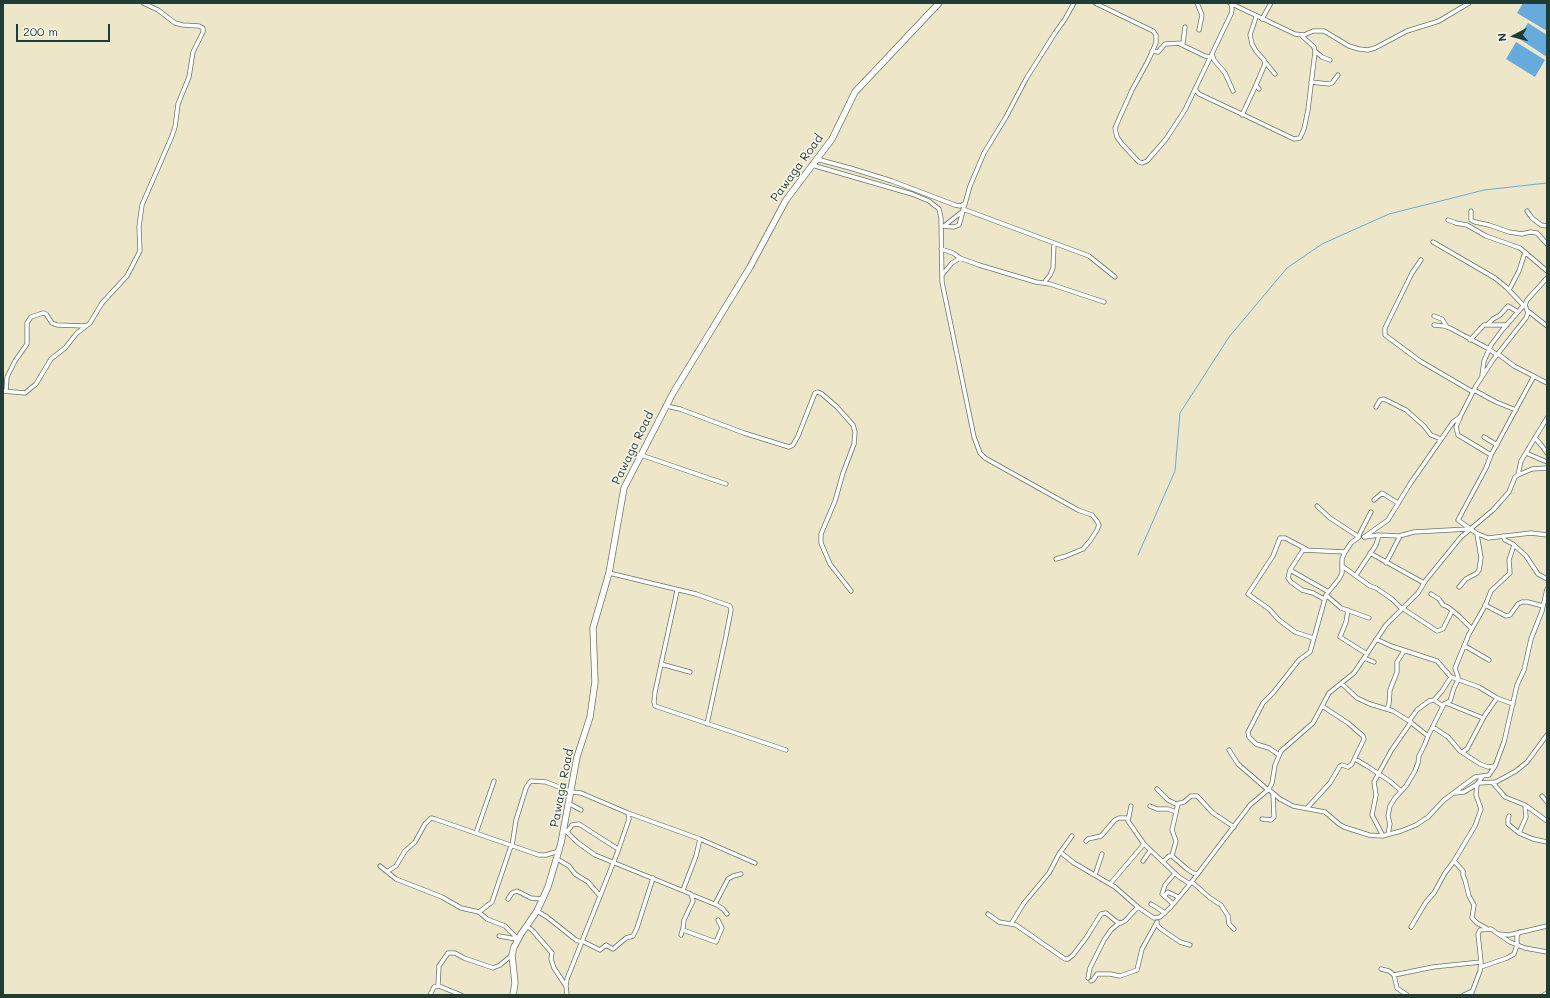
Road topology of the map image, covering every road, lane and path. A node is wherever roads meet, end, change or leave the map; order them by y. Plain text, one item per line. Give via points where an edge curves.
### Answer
1 (143, 3) edge
2 (939, 3) edge
3 (1074, 3) edge
4 (1095, 3) edge
5 (1197, 3) edge
6 (1230, 3) edge
7 (1271, 3) edge
8 (1469, 3) edge
9 (1256, 16) junction
10 (1262, 19) junction
11 (1185, 27) dead end
12 (1199, 30) dead end
13 (1301, 35) junction
14 (1179, 44) junction
15 (1315, 50) junction
16 (1152, 51) junction
17 (1211, 56) junction
18 (1330, 60) dead end
19 (1265, 62) junction
20 (1275, 74) dead end
21 (1338, 75) dead end
22 (1311, 82) junction
23 (1256, 86) junction
24 (1195, 89) junction
25 (1259, 89) dead end
26 (1233, 91) dead end
27 (1242, 114) junction
28 (813, 163) junction
29 (964, 204) junction
30 (963, 210) junction
31 (1472, 211) dead end
32 (1527, 211) dead end
33 (1448, 220) dead end
34 (942, 226) junction
35 (1547, 226) edge
36 (1433, 242) dead end
37 (1054, 243) junction
38 (1547, 244) edge
39 (941, 249) junction
40 (1525, 252) junction
41 (960, 258) junction
42 (1421, 260) dead end
43 (1547, 271) edge
44 (942, 276) junction
45 (1115, 277) dead end
46 (1547, 278) edge
47 (1044, 283) junction
48 (1509, 290) junction
49 (1104, 302) dead end
50 (1525, 305) junction
51 (1527, 310) junction
52 (1518, 312) junction
53 (1434, 316) dead end
54 (1488, 324) junction
55 (1434, 325) dead end
56 (1507, 325) junction
57 (86, 326) junction
58 (1547, 326) edge
59 (1446, 327) junction
60 (1470, 340) junction
61 (1490, 349) junction
62 (1498, 354) junction
63 (1482, 376) junction
64 (1534, 376) junction
65 (1547, 383) edge
66 (5, 391) edge
67 (1474, 391) junction
68 (666, 406) junction
69 (1376, 406) dead end
70 (1516, 410) junction
71 (1460, 417) junction
72 (1547, 418) edge
73 (1484, 437) dead end
74 (1534, 438) junction
75 (1441, 439) junction
76 (1497, 444) junction
77 (1526, 453) junction
78 (1547, 453) edge
79 (641, 455) junction
80 (1491, 455) junction
81 (1547, 462) edge
82 (1547, 468) edge
83 (1518, 475) junction
84 (726, 484) dead end
85 (1374, 500) dead end
86 (1398, 503) junction
87 (1317, 506) dead end
88 (1371, 512) dead end
89 (1469, 529) junction
90 (1477, 534) junction
91 (1379, 535) junction
92 (1547, 535) edge
93 (1400, 536) junction
94 (1503, 536) junction
95 (1358, 537) junction
96 (1364, 537) junction
97 (1514, 545) junction
98 (1306, 549) junction
99 (1345, 552) junction
100 (1370, 553) junction
101 (1056, 558) dead end
102 (1386, 563) junction
103 (1342, 566) junction
104 (1290, 570) junction
105 (609, 573) junction
106 (1356, 575) junction
107 (1547, 579) edge
108 (1424, 583) junction
109 (1460, 587) dead end
110 (1547, 589) edge
111 (677, 591) junction
112 (851, 591) dead end
113 (1431, 594) dead end
114 (1326, 595) junction
115 (1485, 605) junction
116 (1543, 606) junction
117 (1402, 608) junction
118 (1348, 610) junction
119 (1452, 611) junction
120 (1369, 618) dead end
121 (1472, 629) junction
122 (1313, 638) junction
123 (1376, 639) junction
124 (1465, 646) junction
125 (1404, 651) junction
126 (1367, 654) junction
127 (1364, 658) junction
128 (1489, 660) dead end
129 (1374, 662) dead end
130 (661, 664) junction
131 (690, 672) dead end
132 (1451, 677) junction
133 (1458, 680) junction
134 (1341, 683) junction
135 (1497, 698) junction
136 (1434, 700) junction
137 (1444, 704) junction
138 (1512, 704) junction
139 (1322, 706) junction
140 (1386, 709) junction
141 (1483, 718) junction
142 (1410, 721) junction
143 (707, 724) junction
144 (1433, 728) junction
145 (1547, 735) edge
146 (1428, 736) junction
147 (786, 750) dead end
148 (1230, 750) dead end
149 (1462, 752) junction
150 (1279, 755) junction
151 (1355, 759) junction
152 (1495, 766) junction
153 (1378, 774) junction
154 (1483, 776) junction
155 (494, 781) dead end
156 (1493, 783) junction
157 (1477, 784) junction
158 (1157, 789) dead end
159 (1268, 790) junction
160 (1401, 791) junction
161 (572, 792) junction
162 (1273, 793) junction
163 (1454, 793) junction
164 (1542, 796) dead end
165 (1547, 802) edge
166 (570, 804) junction
167 (1178, 804) junction
168 (1525, 805) junction
169 (1131, 806) dead end
170 (1150, 806) dead end
171 (1307, 808) junction
172 (581, 810) dead end
173 (627, 812) junction
174 (1176, 812) junction
175 (1509, 816) dead end
176 (1128, 818) junction
177 (1262, 819) dead end
178 (1547, 821) edge
179 (1234, 827) junction
180 (566, 831) junction
181 (476, 833) junction
182 (1519, 833) junction
183 (1388, 834) junction
184 (1072, 836) dead end
185 (1383, 836) junction
186 (700, 839) junction
187 (1086, 841) dead end
188 (1547, 842) edge
189 (1144, 844) junction
190 (512, 846) junction
191 (618, 849) junction
192 (559, 851) junction
193 (1150, 851) junction
194 (1060, 852) junction
195 (1102, 854) dead end
196 (1172, 856) junction
197 (557, 859) junction
198 (1143, 860) dead end
199 (1454, 861) junction
200 (1163, 862) junction
201 (613, 863) junction
202 (755, 863) dead end
203 (380, 866) dead end
204 (388, 871) junction
205 (1175, 873) junction
206 (741, 874) dead end
207 (1198, 874) junction
208 (1095, 875) junction
209 (653, 878) junction
210 (1191, 883) junction
211 (1110, 884) junction
212 (683, 890) junction
213 (692, 895) junction
214 (600, 896) junction
215 (1164, 896) junction
216 (1178, 897) junction
217 (508, 899) dead end
218 (543, 899) junction
219 (715, 904) junction
220 (1151, 904) dead end
221 (1173, 904) junction
222 (1139, 908) junction
223 (537, 911) junction
224 (479, 912) junction
225 (1165, 913) junction
226 (727, 914) dead end
227 (988, 914) dead end
228 (718, 920) dead end
229 (1157, 920) junction
230 (1119, 923) junction
231 (1011, 924) junction
232 (527, 926) junction
233 (1547, 926) edge
234 (1411, 927) dead end
235 (1234, 929) dead end
236 (1486, 929) junction
237 (683, 930) junction
238 (1520, 932) junction
239 (1499, 934) junction
240 (681, 935) dead end
241 (499, 936) dead end
242 (517, 939) junction
243 (582, 942) junction
244 (1518, 945) junction
245 (1190, 946) dead end
246 (1547, 952) edge
247 (512, 955) junction
248 (1481, 964) junction
249 (1381, 970) dead end
250 (1394, 975) junction
251 (438, 986) junction
252 (566, 986) junction
253 (1473, 990) junction
254 (1547, 993) edge
255 (430, 995) edge
256 (462, 995) edge
257 (512, 995) edge
258 (567, 995) edge
259 (1407, 995) edge
260 (1464, 995) edge
261 (1471, 995) edge
262 (1544, 995) edge

1 - 57 street via 158,10 175,23 201,27 203,33 194,48 189,77 178,104 172,136 142,205 139,227 140,251 127,276
2 - 28 main road, Pawaga Road via 859,87 832,139
3 - 29 street via 1026,79 979,162
4 - 16 street via 1153,31 1157,38
5 - 12 street via 1202,15
6 - 9 street
6 - 17 street via 1231,14
7 - 10 street
8 - 13 street via 1439,22 1406,31 1368,50 1349,46 1324,31
9 - 10 street
9 - 19 street via 1250,35 1252,44
10 - 13 street
11 - 14 street via 1184,42
13 - 15 street
14 - 16 street via 1165,44 1158,52
14 - 17 street via 1204,56
15 - 18 street
15 - 22 street
16 - 24 street via 1115,128 1117,137 1139,162 1148,161 1166,139
17 - 24 street
17 - 26 street via 1225,73
19 - 20 street
19 - 23 street
21 - 22 street via 1329,84
22 - 27 street via 1305,124 1300,138 1294,138
23 - 25 street
23 - 27 street
24 - 27 street via 1199,94
28 - 29 street via 820,160 850,168 954,205
28 - 34 street via 929,201 938,209
28 - 68 main road, Pawaga Road via 786,200 750,267
29 - 30 street
30 - 34 street
30 - 34 street via 959,225
30 - 37 street
31 - 38 street via 1471,220 1475,222 1509,232 1537,233
32 - 35 street via 1541,225
33 - 40 street via 1467,225
34 - 39 street
36 - 48 street via 1489,274
37 - 45 street via 1089,256
37 - 47 street via 1053,268
39 - 41 street
39 - 44 street
40 - 43 street
40 - 48 street
41 - 44 street via 952,263
41 - 47 street
42 - 67 street via 1385,328 1385,335 1420,361
44 - 101 street via 974,436 980,453 1078,510 1092,515 1098,521 1097,530 1086,546 1073,554
46 - 50 street
47 - 49 street
48 - 50 street
50 - 51 street
50 - 52 street
51 - 58 street
51 - 62 street via 1526,318
52 - 54 street via 1508,306 1501,315
52 - 56 street
53 - 59 street via 1442,319
54 - 56 street
54 - 60 street via 1482,326
55 - 59 street
56 - 61 street
57 - 66 street via 51,359 42,376 29,391
57 - 66 street via 57,325 43,313 31,317 27,323 27,344 7,377
59 - 60 street
60 - 61 street
61 - 62 street
61 - 63 street via 1484,361
62 - 63 street
62 - 64 street
63 - 67 street
64 - 65 street
64 - 70 street
67 - 70 street
67 - 71 street
68 - 79 main road, Pawaga Road
68 - 112 street via 789,447 794,445 815,393 822,394 837,408 853,425 854,444 835,502 821,534 821,543 830,564
69 - 75 street via 1384,399 1406,410 1431,435
70 - 76 street
71 - 75 street via 1453,422
71 - 80 street via 1456,427 1458,435
72 - 74 street
73 - 76 street
74 - 77 street
74 - 78 street
75 - 86 street
76 - 80 street
77 - 81 street
77 - 83 street
79 - 84 street
79 - 105 main road, Pawaga Road via 622,495
80 - 89 street via 1459,515 1458,520
82 - 83 street via 1532,469
83 - 89 street via 1509,492 1493,510
85 - 86 street via 1382,493
86 - 96 street via 1387,521
87 - 95 street
88 - 95 street
89 - 90 street
89 - 93 street via 1414,532
89 - 108 street via 1448,551
90 - 94 street via 1488,538
90 - 109 street via 1481,558 1479,570
91 - 93 street
91 - 96 street
91 - 100 street
92 - 94 street via 1531,533
93 - 102 street
94 - 97 street
95 - 96 street
95 - 99 street
97 - 107 street via 1538,574
97 - 115 street via 1510,573 1491,592
98 - 99 street
98 - 104 street via 1301,552
98 - 122 street via 1280,538 1273,556 1248,594 1297,633
99 - 103 street
100 - 102 street
100 - 106 street
102 - 108 street
103 - 106 street
103 - 114 street via 1339,579
104 - 114 street
104 - 114 street via 1288,578 1302,590
105 - 111 street
105 - 161 main road, Pawaga Road via 594,620 594,691 590,717 574,770
106 - 117 street
108 - 117 street
110 - 116 street
111 - 130 street
111 - 143 street via 727,604 731,608
113 - 119 street
114 - 118 street via 1338,606
114 - 122 street
115 - 116 street via 1506,616 1522,602
115 - 121 street
116 - 138 street
117 - 119 street via 1437,631 1442,629
117 - 123 street
118 - 120 street
118 - 126 street via 1340,637
119 - 121 street
121 - 124 street
122 - 150 street via 1310,652 1299,660 1263,703 1248,734 1256,744 1269,748
123 - 125 street
123 - 126 street
124 - 128 street
124 - 133 street via 1454,668
125 - 132 street via 1437,661
125 - 140 street via 1397,662 1397,672
126 - 127 street
127 - 129 street
127 - 134 street via 1354,673
130 - 131 street
130 - 143 street via 655,706
132 - 133 street
132 - 136 street
133 - 135 street via 1479,687
133 - 137 street via 1450,701
134 - 139 street via 1329,693
134 - 140 street via 1357,698
135 - 138 street
135 - 141 street
136 - 137 street
136 - 142 street via 1417,710
137 - 141 street
137 - 144 street
138 - 152 street
139 - 150 street via 1313,723 1285,746
139 - 151 street via 1348,723 1364,738
140 - 142 street
141 - 149 street via 1467,750
142 - 146 street
142 - 153 street
143 - 147 street
144 - 146 street
144 - 149 street via 1448,737
145 - 156 street via 1521,767
146 - 160 street via 1415,771
148 - 159 street via 1240,766
149 - 152 street via 1482,765
150 - 159 street
151 - 153 street
151 - 171 street via 1348,767 1342,765 1339,768 1330,783
152 - 154 street via 1490,775
153 - 160 street
153 - 185 street via 1374,782 1376,795 1372,815
154 - 157 street
154 - 163 street via 1475,777
155 - 181 street
156 - 157 street
156 - 168 street via 1505,797
157 - 163 street via 1464,792
157 - 199 street via 1476,795 1481,809
158 - 167 street via 1168,800
159 - 162 street
159 - 179 street via 1250,806
160 - 183 street via 1390,806
161 - 166 main road, Pawaga Road
161 - 173 street via 581,793
161 - 190 street via 546,782 531,781 516,820
162 - 171 street via 1290,804
162 - 177 street via 1274,817 1271,820
163 - 183 street via 1416,825
164 - 165 street
166 - 172 street
166 - 180 main road, Pawaga Road
167 - 174 street
167 - 179 street via 1191,796 1197,796 1213,813
168 - 178 street
168 - 182 street via 1526,816
169 - 176 street
170 - 174 street
171 - 185 street via 1325,812 1344,827 1369,835
173 - 186 street
173 - 191 street via 628,819
174 - 196 street via 1172,830 1176,841
175 - 182 street via 1508,824
176 - 187 street via 1115,820 1101,836
176 - 189 street
179 - 207 street
180 - 191 street via 572,825 579,824
180 - 192 main road, Pawaga Road
180 - 201 street via 591,853
181 - 190 street
181 - 204 street via 430,819 396,866
182 - 188 street
183 - 185 street
184 - 194 street
186 - 202 street
186 - 212 street
189 - 193 street
189 - 211 street
190 - 192 street via 543,856
190 - 224 street via 492,902
191 - 201 street
192 - 197 main road, Pawaga Road
193 - 198 street
193 - 200 street
194 - 208 street
194 - 231 street via 1049,873 1024,903
195 - 208 street
196 - 200 street
196 - 207 street via 1187,869
197 - 214 street via 588,882
197 - 218 main road, Pawaga Road
199 - 234 street
199 - 236 street via 1463,871 1474,905 1472,918
200 - 205 street
201 - 209 street
201 - 214 street
203 - 204 street
204 - 224 street via 396,879 442,897 461,908
205 - 210 street
205 - 215 street via 1163,888
206 - 219 street via 728,879
207 - 210 street
208 - 211 street
209 - 212 street
209 - 243 street via 633,936 626,938 613,949 606,944 600,950
210 - 216 street
210 - 235 street via 1221,905 1228,916 1229,924
211 - 222 street
212 - 213 street
213 - 219 street
213 - 237 street via 693,901 684,920
214 - 243 street
215 - 216 street via 1168,892
215 - 221 street
216 - 221 street
217 - 218 street via 512,893 518,891 531,898
218 - 223 main road, Pawaga Road
219 - 226 street
220 - 225 street
221 - 225 street
222 - 229 street
222 - 230 street
223 - 232 main road, Pawaga Road
223 - 243 street
224 - 242 street via 487,919 505,926
225 - 229 street
227 - 231 street via 999,922
228 - 237 street via 722,930 716,942
229 - 230 street via 1142,949 1137,970 1123,976 1097,974 1093,980 1089,979 1090,968 1104,940
229 - 245 street via 1161,929
230 - 231 street via 1109,915 1101,914 1074,955 1068,959
232 - 242 main road, Pawaga Road
232 - 252 street via 552,953 554,968
233 - 238 street
236 - 239 street
236 - 248 street via 1480,930 1478,934
237 - 240 street
238 - 239 street
238 - 244 street via 1517,935
239 - 244 street
241 - 242 street
242 - 247 main road, Pawaga Road
243 - 252 street
244 - 246 street
244 - 248 street via 1511,956
247 - 251 street via 493,968 455,953 448,953 439,966
247 - 257 main road, Pawaga Road
248 - 250 street via 1433,967
248 - 253 street
249 - 250 street
250 - 259 street via 1397,988
251 - 255 street via 434,987
251 - 256 street
252 - 258 street
253 - 260 street
253 - 261 street
254 - 262 street

